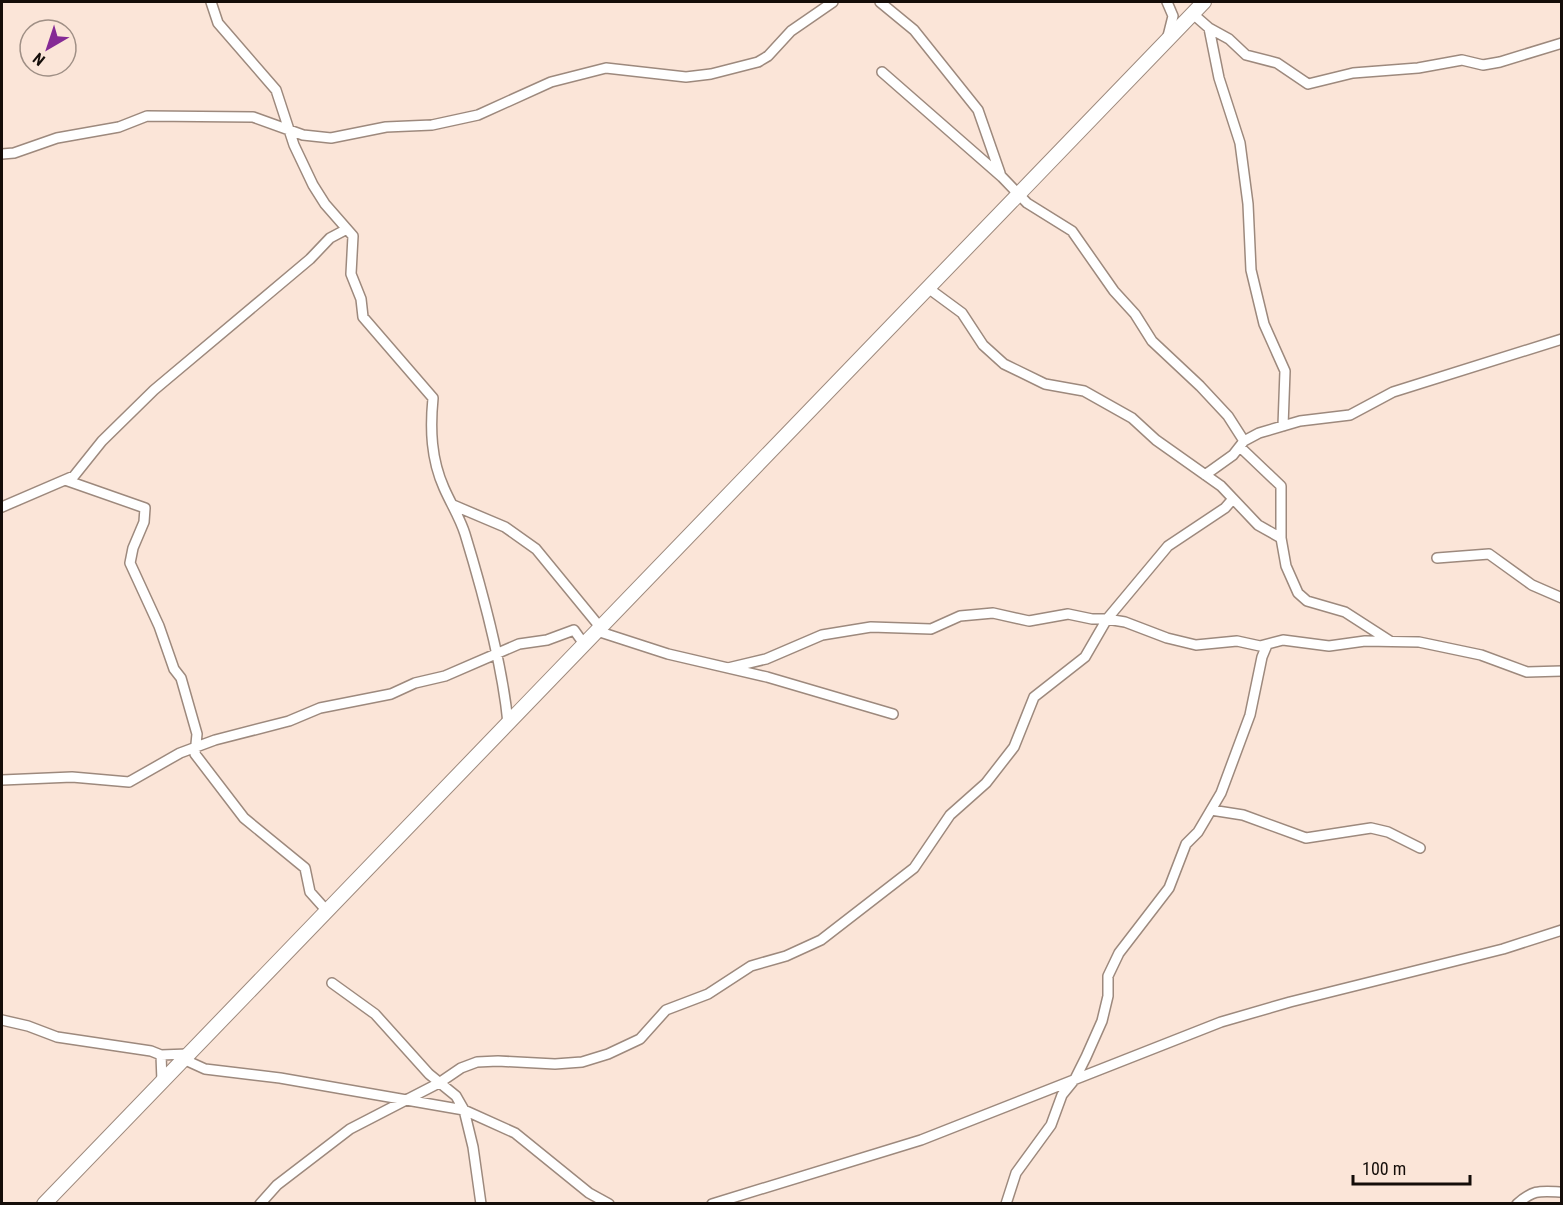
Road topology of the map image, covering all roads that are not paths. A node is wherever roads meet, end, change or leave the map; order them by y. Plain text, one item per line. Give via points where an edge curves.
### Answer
1 (211, 2) edge
2 (833, 2) edge
3 (880, 2) edge
4 (1167, 2) edge
5 (1204, 2) edge
6 (1173, 15) junction
7 (1190, 16) junction
8 (1209, 28) junction
9 (1167, 40) junction
10 (1562, 43) edge
11 (882, 72) dead end
12 (288, 130) junction
13 (2, 154) edge
14 (1002, 177) junction
15 (1023, 198) junction
16 (347, 229) junction
17 (928, 288) junction
18 (1562, 339) edge
19 (1283, 426) junction
20 (1242, 444) junction
21 (1204, 475) junction
22 (68, 481) junction
23 (1232, 500) junction
24 (453, 505) junction
25 (2, 507) edge
26 (1281, 538) junction
27 (1437, 558) dead end
28 (1562, 598) edge
29 (1107, 619) junction
30 (599, 629) junction
31 (1395, 642) junction
32 (584, 644) junction
33 (1268, 645) junction
34 (495, 653) junction
35 (728, 668) junction
36 (1562, 670) edge
37 (893, 714) dead end
38 (508, 723) junction
39 (196, 747) junction
40 (2, 780) edge
41 (1211, 810) junction
42 (1420, 848) dead end
43 (327, 911) junction
44 (1562, 930) edge
45 (332, 983) dead end
46 (2, 1020) edge
47 (161, 1055) junction
48 (185, 1057) junction
49 (1075, 1078) junction
50 (162, 1081) junction
51 (439, 1083) junction
52 (403, 1100) junction
53 (464, 1110) junction
54 (1562, 1192) edge
55 (44, 1203) edge
56 (261, 1203) edge
57 (481, 1203) edge
58 (609, 1203) edge
59 (712, 1203) edge
60 (1006, 1203) edge
61 (1517, 1203) edge

1 - 12 street via 218,23 276,90
2 - 12 street via 791,31 768,56 735,69 686,77 606,68 551,82 478,115 432,125 386,127 331,138
3 - 14 street via 921,38 978,110
4 - 6 street
5 - 7 street
6 - 7 street via 1180,19
6 - 9 street
7 - 8 street
7 - 9 street
8 - 10 street via 1246,55 1277,63 1308,84 1355,73 1462,60 1483,65
8 - 19 street via 1219,78 1240,143 1251,270 1264,324 1285,371
9 - 15 street
11 - 14 street
12 - 13 street via 254,117 147,116 120,127 57,138
12 - 16 street via 319,195
14 - 15 street
15 - 17 street via 1008,205
15 - 20 street via 1072,231 1152,341 1228,416
16 - 22 street via 330,238 310,260 154,390
16 - 24 street via 354,239 351,274 363,317 433,398 431,441
17 - 21 street via 962,313 983,345 1004,364 1045,384 1072,387 1095,397 1132,418
17 - 30 street
18 - 19 street via 1393,392 1350,415
19 - 20 street
20 - 21 street
20 - 26 street via 1281,486
21 - 23 street via 1221,486
22 - 25 street
22 - 39 street via 145,508 130,563 181,678 197,734
23 - 26 street via 1258,525
23 - 29 street via 1168,546
24 - 30 street via 505,527 536,549
24 - 34 street via 477,577
26 - 31 street via 1286,566 1302,598 1345,612
27 - 28 street via 1489,554 1532,585
29 - 33 street via 1184,643 1237,641
29 - 35 street via 1068,614 1029,621 993,613 960,616 931,629 864,628 822,634 766,658
29 - 51 street via 1078,665 1034,697 1014,747 986,783 950,815 914,868 821,940 751,966 708,994 666,1010 640,1039 627,1047 582,1062 477,1062
30 - 32 street
30 - 35 street via 668,654
31 - 33 street via 1329,646 1283,640
31 - 36 street via 1419,642 1464,651 1527,672
32 - 34 street via 574,630
32 - 38 street
33 - 41 street via 1251,715 1231,773
34 - 38 street
34 - 39 street via 445,676 391,694 320,708 289,721
35 - 37 street
38 - 43 street
39 - 40 street via 129,782 72,777
39 - 43 street via 195,754 244,818 305,868 310,892
41 - 42 street via 1243,815 1306,838 1371,828 1389,832
41 - 49 street via 1186,844 1169,888 1138,925 1111,968 1102,1021
43 - 48 street
44 - 49 street via 1221,1022
45 - 51 street via 375,1014
46 - 47 street via 57,1037
47 - 48 street
47 - 50 street
48 - 50 street
48 - 52 street via 205,1069
49 - 59 street via 921,1140
49 - 60 street via 1062,1095 1051,1125 1016,1173
50 - 55 street
51 - 52 street
51 - 53 street via 456,1096
52 - 53 street
52 - 56 street via 350,1129 277,1185
53 - 57 street
53 - 58 street via 515,1133 589,1192
54 - 61 street via 1536,1191

